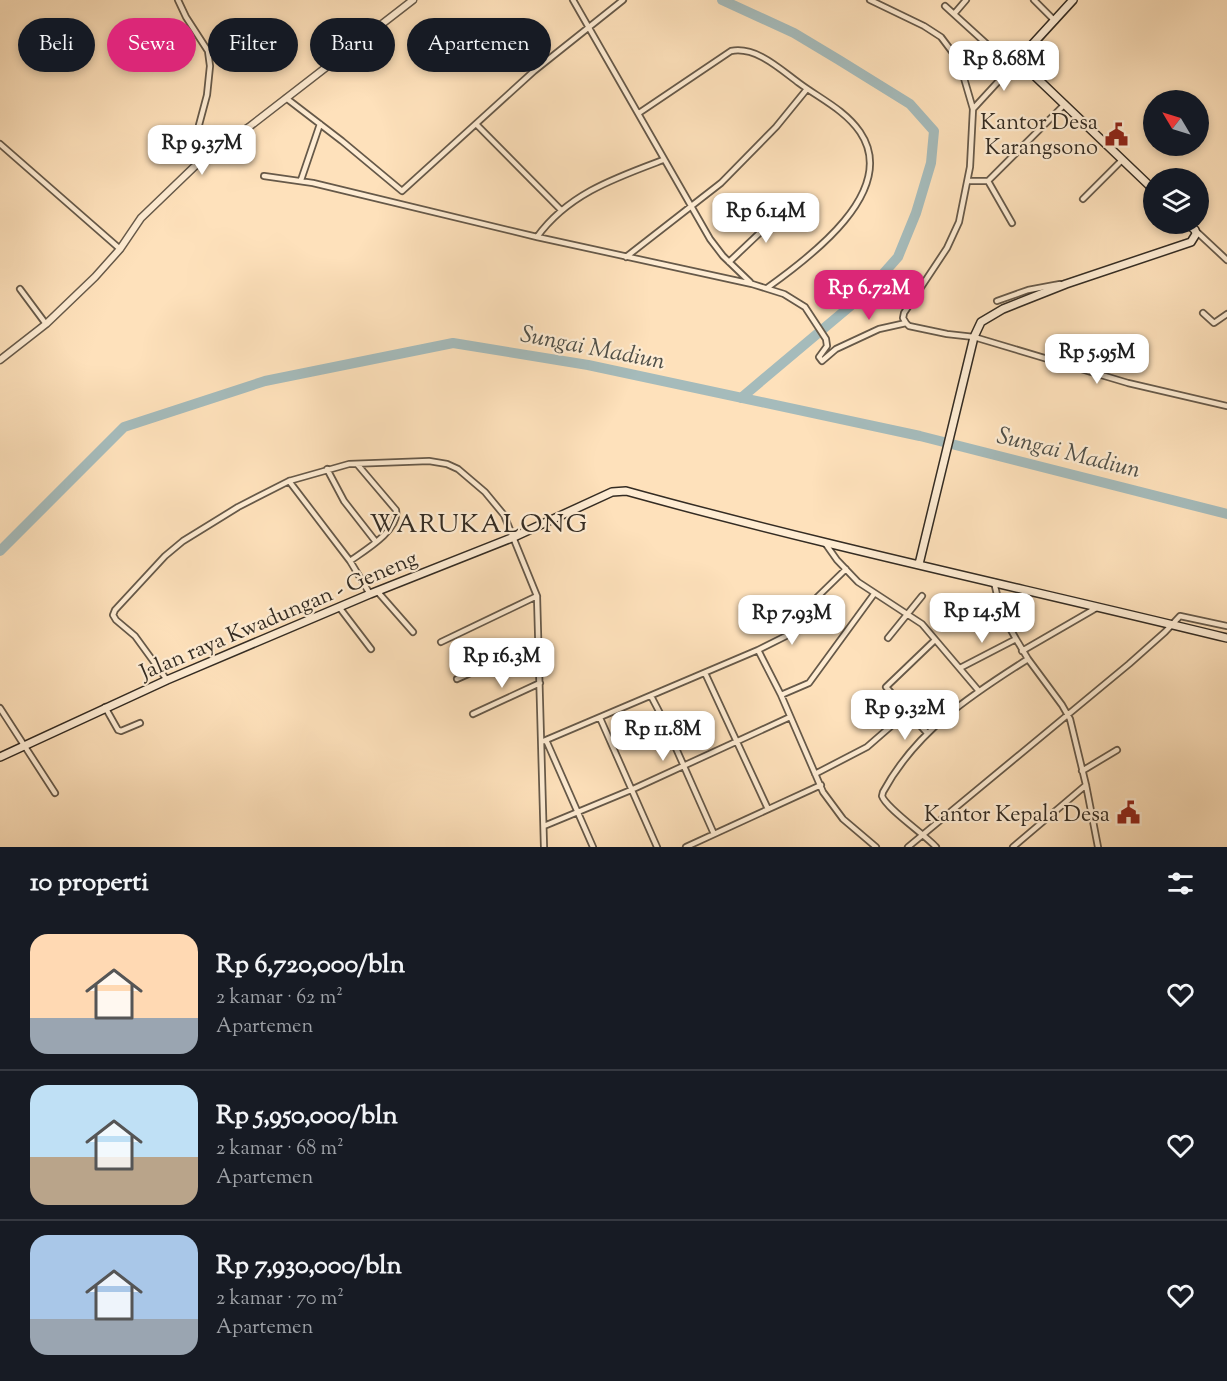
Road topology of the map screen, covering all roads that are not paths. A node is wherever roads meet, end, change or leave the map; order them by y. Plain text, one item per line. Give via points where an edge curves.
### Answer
1 (178, 0) edge
2 (413, 0) edge
3 (573, 0) edge
4 (622, 0) edge
5 (870, 0) edge
6 (966, 0) edge
7 (1034, 0) edge
8 (1073, 0) edge
9 (945, 6) dead end
10 (954, 14) junction
11 (1055, 21) junction
12 (588, 27) junction
13 (1018, 60) junction
14 (1012, 67) junction
15 (807, 89) junction
16 (286, 98) junction
17 (1065, 104) junction
18 (973, 109) junction
19 (639, 113) junction
20 (320, 124) junction
21 (476, 124) junction
22 (0, 144) edge
23 (218, 147) junction
24 (663, 160) junction
25 (1122, 160) junction
26 (264, 176) dead end
27 (301, 180) junction
28 (1143, 180) edge
29 (968, 181) junction
30 (988, 181) junction
31 (1083, 199) dead end
32 (690, 207) junction
33 (786, 208) dead end
34 (561, 210) junction
35 (1012, 223) dead end
36 (1195, 234) edge
37 (1199, 234) edge
38 (537, 237) junction
39 (1191, 242) junction
40 (1209, 243) junction
41 (120, 249) junction
42 (626, 256) junction
43 (1227, 260) edge
44 (729, 262) junction
45 (752, 284) junction
46 (1066, 284) junction
47 (767, 288) junction
48 (20, 289) dead end
49 (997, 301) dead end
50 (1203, 313) dead end
51 (1227, 314) edge
52 (906, 323) junction
53 (46, 324) junction
54 (974, 337) junction
55 (0, 360) edge
56 (1227, 406) edge
57 (357, 464) junction
58 (327, 469) junction
59 (289, 481) junction
60 (514, 537) junction
61 (824, 541) junction
62 (376, 542) junction
63 (350, 561) junction
64 (919, 564) junction
65 (846, 569) junction
66 (994, 582) junction
67 (373, 592) junction
68 (874, 594) junction
69 (537, 596) junction
70 (922, 596) dead end
71 (339, 607) junction
72 (1099, 607) junction
73 (802, 612) dead end
74 (908, 614) junction
75 (783, 622) dead end
76 (1173, 625) junction
77 (1227, 626) edge
78 (413, 632) dead end
79 (888, 638) dead end
80 (1227, 638) edge
81 (1016, 639) junction
82 (935, 640) junction
83 (441, 642) dead end
84 (540, 642) junction
85 (370, 649) dead end
86 (758, 650) junction
87 (1023, 651) junction
88 (1028, 659) junction
89 (960, 668) junction
90 (705, 673) junction
91 (167, 680) junction
92 (457, 680) dead end
93 (540, 684) junction
94 (978, 690) junction
95 (781, 695) junction
96 (651, 696) junction
97 (105, 707) junction
98 (0, 708) edge
99 (473, 714) dead end
100 (1067, 714) junction
101 (790, 717) junction
102 (600, 718) junction
103 (898, 720) dead end
104 (140, 723) dead end
105 (927, 733) junction
106 (736, 740) junction
107 (544, 741) junction
108 (24, 746) junction
109 (1117, 750) dead end
110 (0, 757) edge
111 (684, 764) junction
112 (1082, 771) junction
113 (815, 774) junction
114 (820, 785) junction
115 (1086, 785) junction
116 (631, 790) junction
117 (55, 793) dead end
118 (768, 809) junction
119 (578, 811) junction
120 (544, 826) junction
121 (714, 834) junction
122 (924, 834) junction
123 (544, 847) edge
124 (593, 847) edge
125 (657, 847) edge
126 (686, 847) edge
127 (876, 847) edge
128 (908, 847) edge
129 (936, 847) edge
130 (1013, 847) edge
131 (1098, 847) edge

1 - 23 street via 208,51 208,85 199,125
2 - 16 street
3 - 12 street
4 - 12 street
5 - 18 street via 941,37 959,62
6 - 10 street
7 - 11 street
8 - 11 main road
9 - 10 street
10 - 14 street
11 - 13 main road
12 - 19 street
12 - 21 street
13 - 14 street
13 - 17 main road
14 - 18 street
15 - 19 street via 770,62 740,49 731,51
15 - 32 street via 754,150
15 - 47 street via 859,130 868,148 868,183 832,233 800,265
16 - 20 street
16 - 23 street
17 - 25 main road
17 - 30 street
18 - 29 street
19 - 24 street
20 - 21 street via 402,191
20 - 27 street
21 - 34 street
22 - 41 street
23 - 41 street via 141,218
24 - 32 street
24 - 34 street via 590,190
25 - 28 main road
25 - 31 street
26 - 27 street
27 - 38 street
29 - 30 street
29 - 52 street via 959,222 947,248 904,313
30 - 35 street
32 - 42 street
32 - 44 street
33 - 44 street
34 - 38 street
36 - 39 main road
37 - 40 street
38 - 42 street
39 - 40 street
39 - 46 main road
40 - 43 street
41 - 53 street
42 - 45 street
44 - 45 street
45 - 47 street
46 - 49 street via 1028,290
46 - 54 main road via 991,314 981,322
47 - 52 street via 805,307 826,339 827,345 819,357 822,361 836,349 879,329
48 - 53 street
50 - 51 street via 1214,323
52 - 54 street
53 - 55 street
54 - 56 street via 1128,383
54 - 64 main road
57 - 58 street
57 - 60 street via 429,461 458,469 504,515
57 - 62 street via 396,510 391,528
58 - 59 street
58 - 62 street via 344,501
59 - 63 street
59 - 91 street via 183,541 165,555 114,612 116,620 135,636
60 - 61 main road, Jalan raya Kwadungan - Geneng via 597,498 626,491
60 - 67 main road, Jalan raya Kwadungan - Geneng
60 - 69 street
61 - 64 main road, Jalan raya Kwadungan - Geneng
61 - 65 street
62 - 63 street
63 - 67 street
64 - 66 main road, Jalan raya Kwadungan - Geneng
65 - 68 street
65 - 73 street
66 - 72 main road, Jalan raya Kwadungan - Geneng
66 - 81 street via 1001,612
67 - 71 main road, Jalan raya Kwadungan - Geneng
67 - 78 street
68 - 74 street
68 - 95 street via 808,683
69 - 83 street
69 - 84 street
70 - 74 street
71 - 85 street
71 - 91 main road, Jalan raya Kwadungan - Geneng
72 - 76 main road, Jalan raya Kwadungan - Geneng
72 - 87 street
74 - 79 street
74 - 82 street
75 - 86 street via 786,636
76 - 77 street via 1182,615
76 - 80 main road, Jalan raya Kwadungan - Geneng
76 - 100 street
81 - 87 street
81 - 89 street
82 - 89 street
82 - 105 street via 886,687
84 - 92 street
84 - 93 street
86 - 90 street
86 - 95 street
87 - 88 street
88 - 94 street
88 - 100 street
89 - 94 street
90 - 96 street
90 - 106 street
91 - 97 main road, Jalan raya Kwadungan - Geneng
93 - 99 street
93 - 107 street
94 - 105 street
95 - 101 street
96 - 102 street
96 - 111 street
97 - 104 street via 118,730
97 - 108 main road, Jalan raya Kwadungan - Geneng
98 - 108 street
100 - 112 street
100 - 122 street
101 - 106 street
101 - 113 street
102 - 107 street
102 - 116 street
103 - 113 street via 867,747
105 - 122 street via 891,778 882,796 887,805
106 - 111 street
106 - 118 street
107 - 119 street
107 - 120 street
108 - 110 main road, Jalan raya Kwadungan - Geneng
108 - 117 street
109 - 112 street
111 - 116 street
111 - 121 street
112 - 115 street
113 - 114 street
114 - 118 street
114 - 127 street via 843,819
115 - 130 street
115 - 131 street
116 - 119 street
116 - 125 street
118 - 121 street
119 - 120 street
119 - 124 street
120 - 123 street
121 - 126 street
122 - 128 street
122 - 129 street

